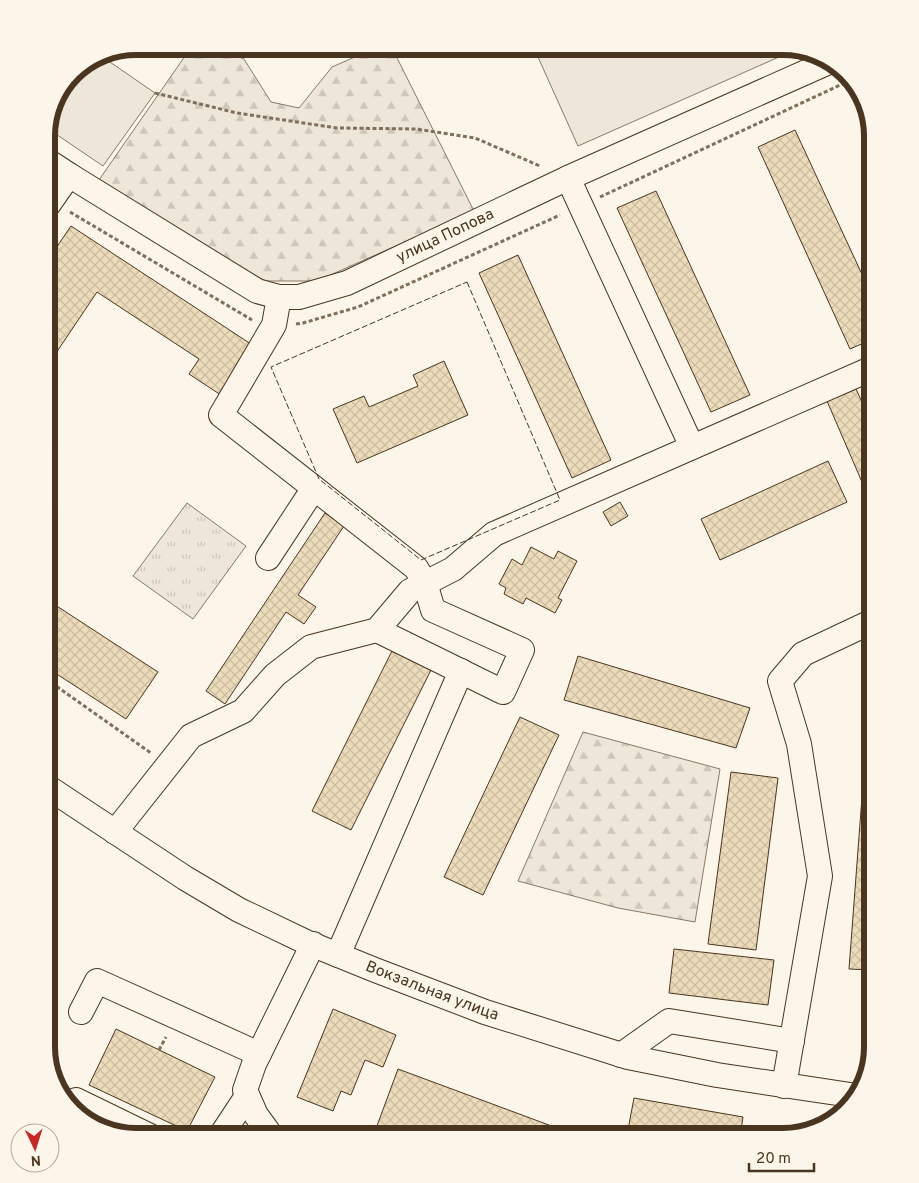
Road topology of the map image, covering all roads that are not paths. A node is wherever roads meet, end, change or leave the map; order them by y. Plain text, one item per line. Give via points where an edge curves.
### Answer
1 (822, 65) edge
2 (55, 166) edge
3 (69, 175) junction
4 (568, 178) junction
5 (55, 195) edge
6 (279, 297) junction
7 (864, 372) edge
8 (692, 447) junction
9 (314, 488) junction
10 (268, 558) dead end
11 (425, 583) junction
12 (864, 625) edge
13 (377, 630) junction
14 (461, 671) junction
15 (55, 780) edge
16 (115, 832) junction
17 (313, 944) junction
18 (338, 955) junction
19 (81, 1012) dead end
20 (792, 1041) junction
21 (259, 1054) junction
22 (621, 1055) junction
23 (784, 1086) junction
24 (848, 1095) edge
25 (247, 1096) junction
26 (76, 1100) dead end
27 (142, 1124) edge
28 (226, 1128) edge
29 (265, 1128) edge

1 - 4 street, улица Попова
2 - 3 street, улица Попова
3 - 5 street
3 - 6 street, улица Попова via 257,291
4 - 6 street, улица Попова via 347,283 300,297
4 - 8 street
6 - 9 street via 274,325 221,415
7 - 8 street
8 - 11 street via 494,534 453,569
9 - 10 street
9 - 11 street via 416,568
11 - 13 street via 410,591
11 - 14 street via 433,610 522,650 503,692
12 - 20 street via 803,654 780,681 799,744 820,876
13 - 14 street
13 - 16 street via 311,647 275,675 243,711 191,736
14 - 18 street
15 - 16 street, Вокзальная улица
16 - 17 street, Вокзальная улица via 239,910
17 - 18 street, Вокзальная улица
17 - 21 street
18 - 22 street, Вокзальная улица via 485,1012
19 - 21 street via 98,981
20 - 22 street via 669,1021
20 - 23 street
21 - 25 street via 245,1090
22 - 23 street, Вокзальная улица
23 - 24 street, Вокзальная улица
25 - 28 street
25 - 29 street
26 - 27 street

